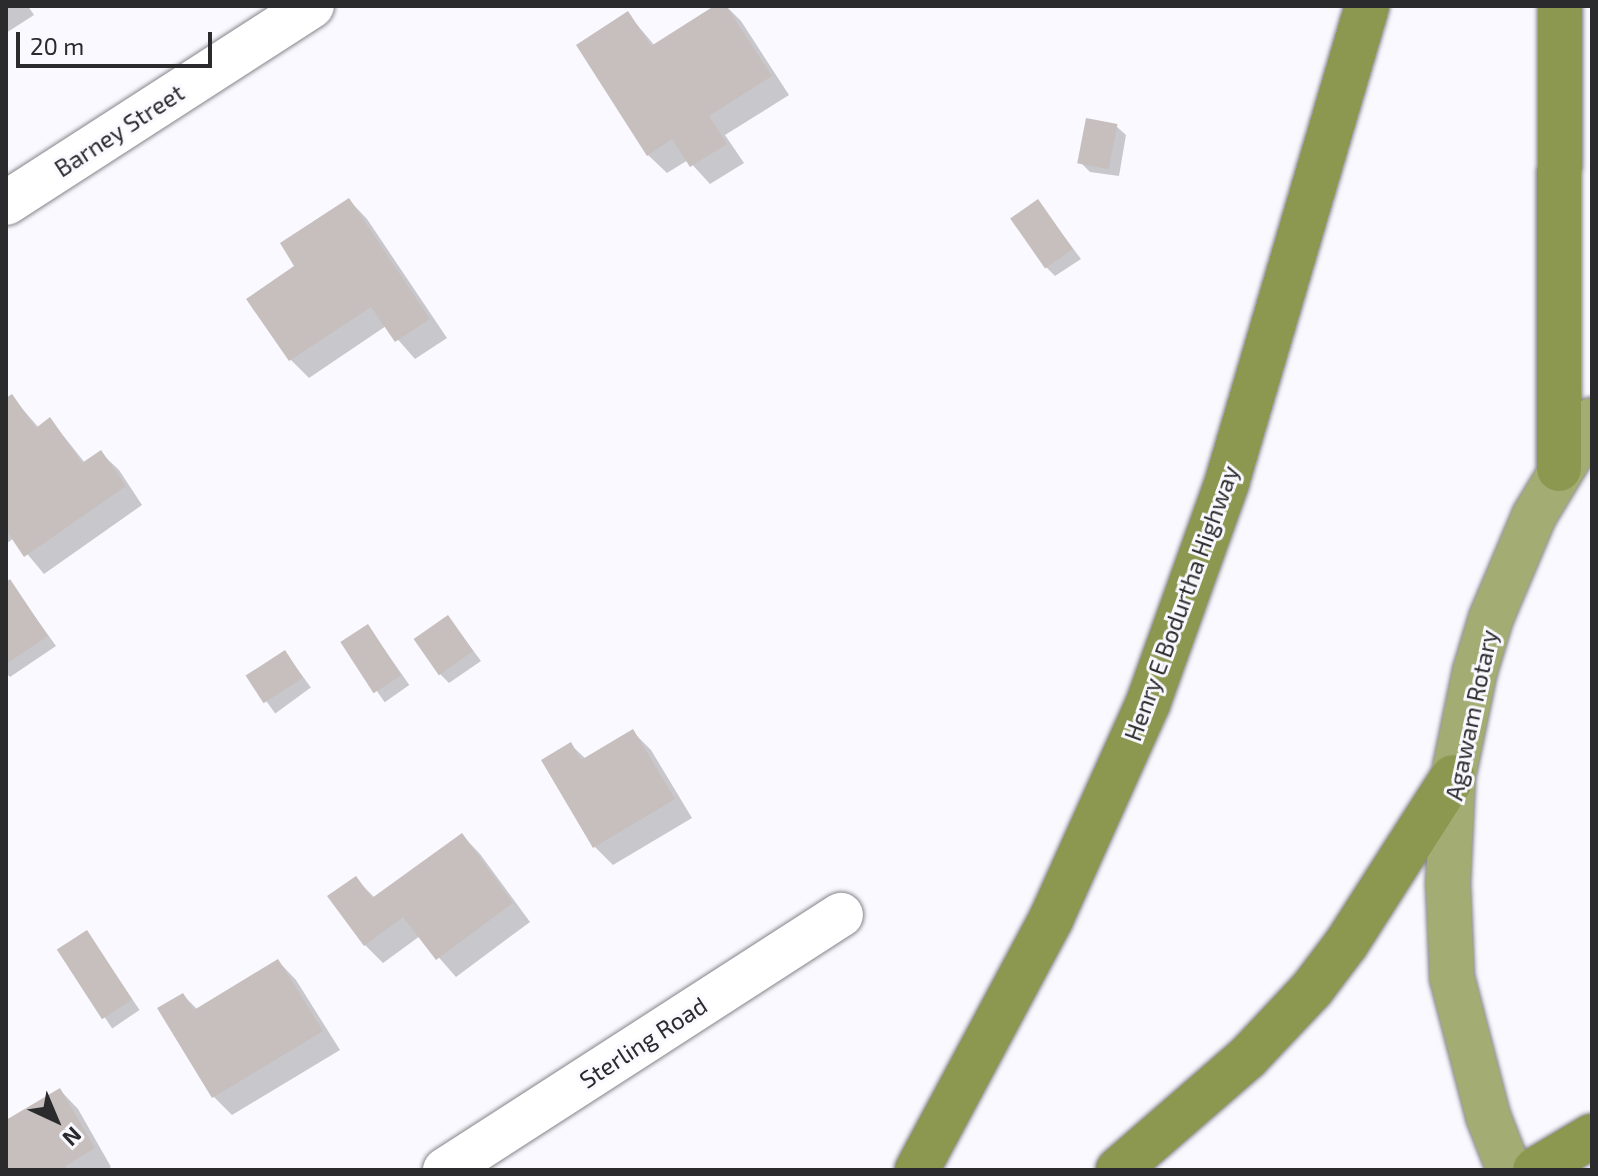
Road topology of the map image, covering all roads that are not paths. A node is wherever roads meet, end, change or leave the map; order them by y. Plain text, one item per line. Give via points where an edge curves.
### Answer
1 (312, 6) edge
2 (1367, 6) edge
3 (1560, 6) edge
4 (6, 203) edge
5 (1592, 420) edge
6 (1559, 469) junction
7 (1453, 777) junction
8 (841, 915) dead end
9 (1592, 1136) edge
10 (445, 1170) edge
11 (917, 1170) edge
12 (1118, 1170) edge
13 (1509, 1170) edge
14 (1535, 1170) edge

1 - 4 street, Barney Street
2 - 11 highway, Henry E Bodurtha Highway via 1227,482 1153,689 1051,919
3 - 6 highway
5 - 6 highway, Agawam Rotary
6 - 7 highway, Agawam Rotary via 1491,618
7 - 12 highway via 1312,989 1247,1058
7 - 13 highway, Agawam Rotary via 1448,884 1452,978 1488,1116
8 - 10 street, Sterling Road
9 - 14 highway

